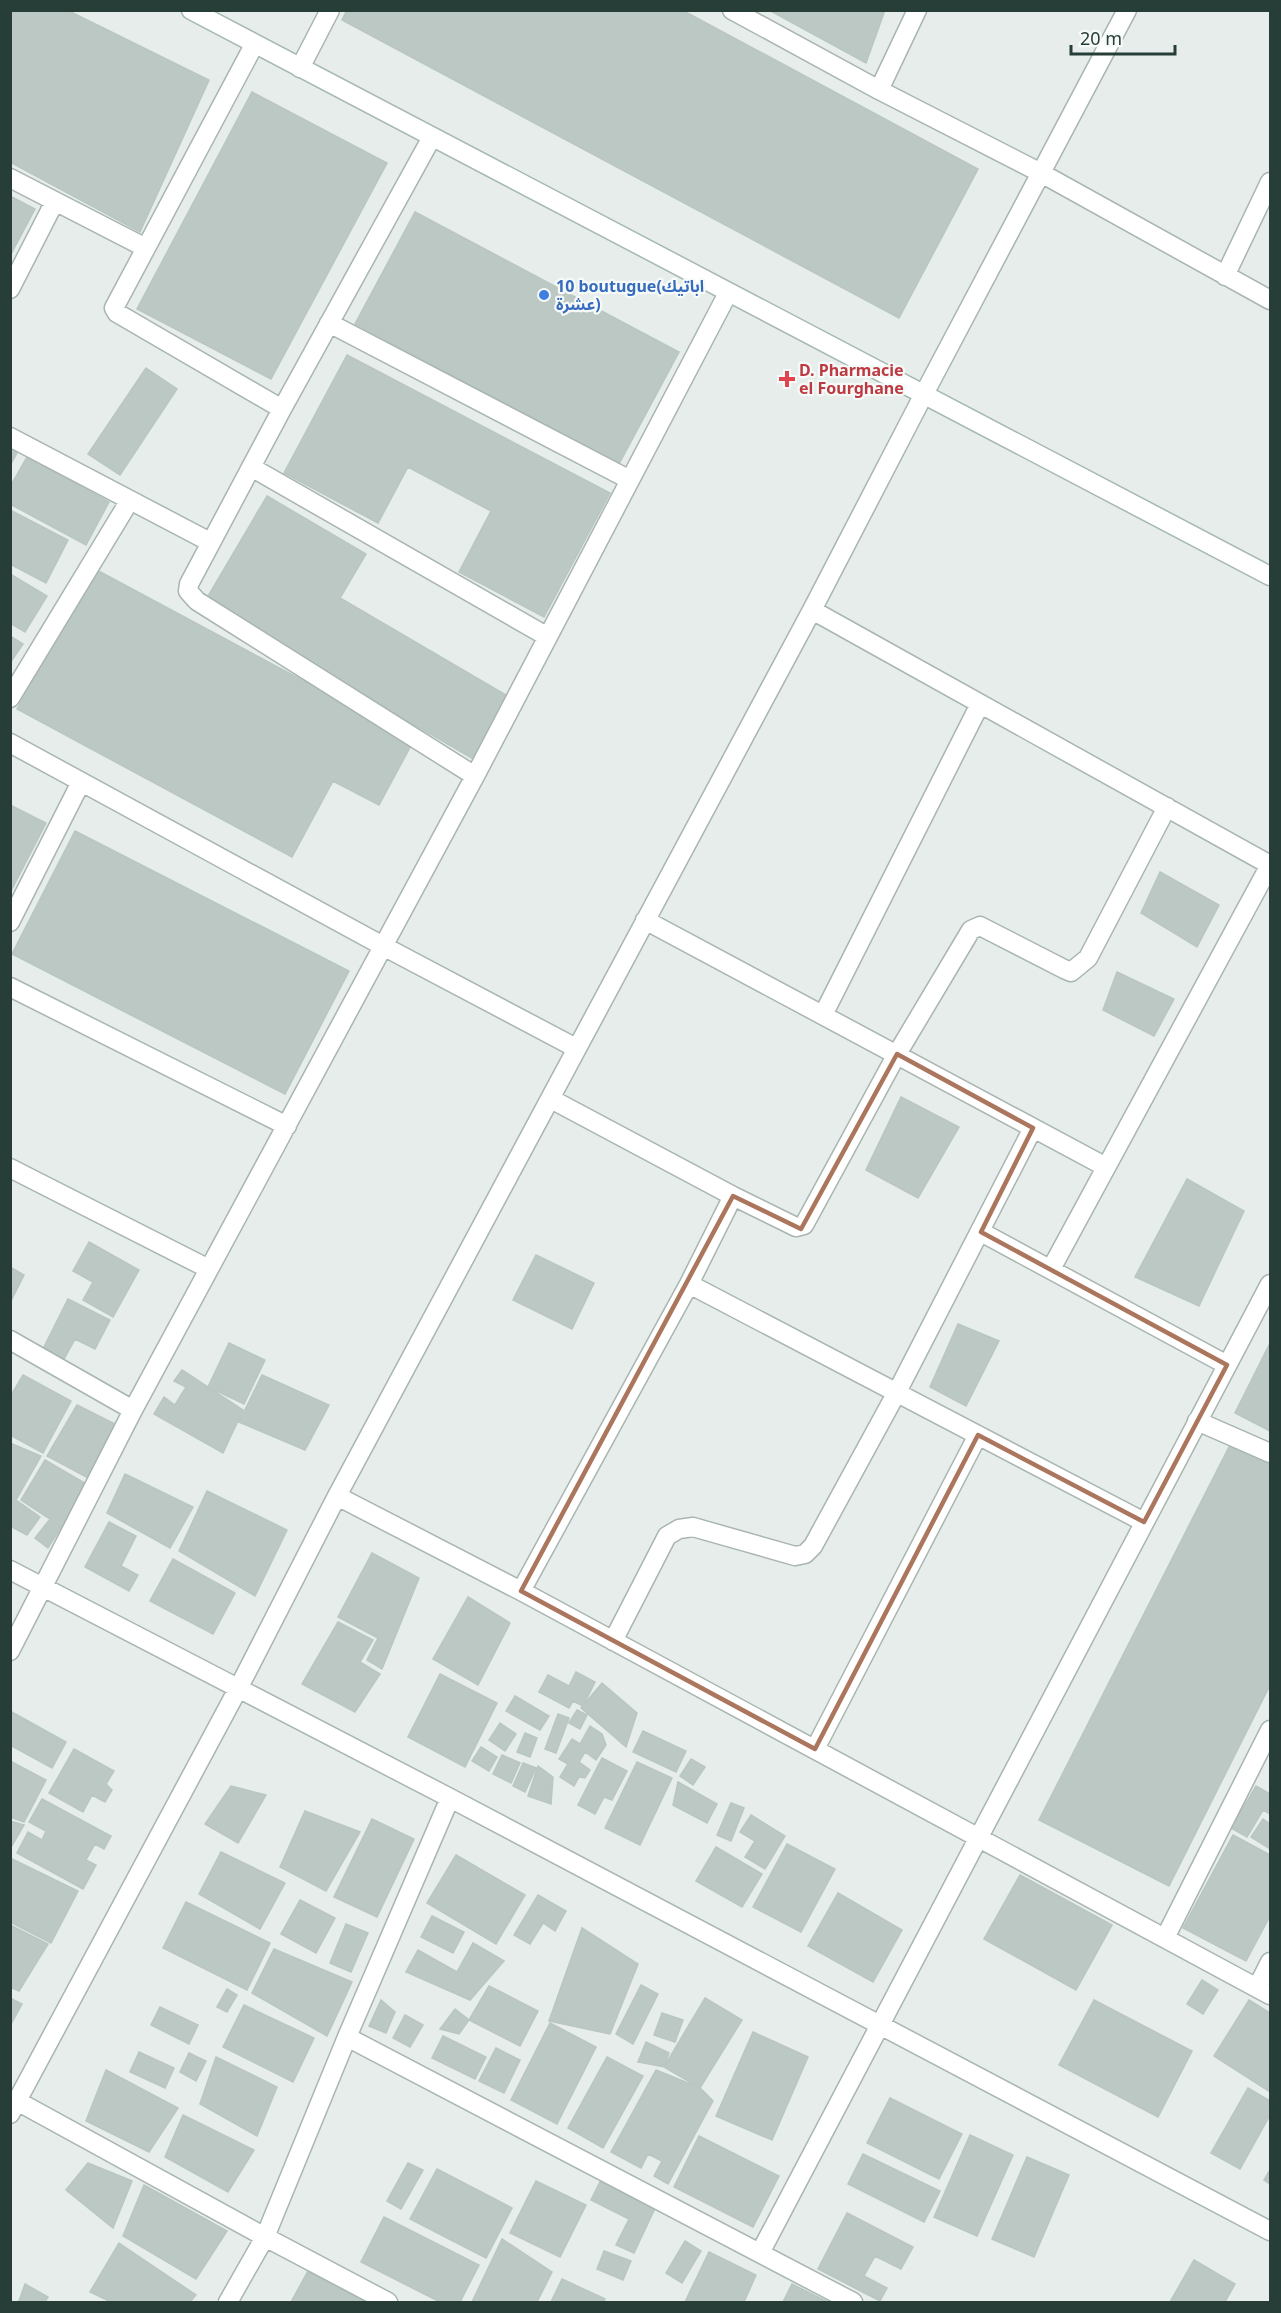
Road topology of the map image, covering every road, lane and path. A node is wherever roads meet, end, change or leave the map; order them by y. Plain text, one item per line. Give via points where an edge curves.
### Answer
1 (191, 10) edge
2 (330, 10) edge
3 (732, 10) edge
4 (917, 10) edge
5 (1127, 10) edge
6 (254, 45) junction
7 (300, 68) junction
8 (879, 90) junction
9 (432, 137) junction
10 (1041, 173) junction
11 (10, 178) edge
12 (1270, 182) edge
13 (55, 201) junction
14 (146, 248) junction
15 (1225, 276) junction
16 (10, 289) edge
17 (728, 292) junction
18 (1270, 300) edge
19 (329, 323) junction
20 (924, 394) junction
21 (282, 409) junction
22 (10, 437) edge
23 (251, 467) junction
24 (630, 480) junction
25 (130, 500) junction
26 (210, 542) junction
27 (1270, 576) edge
28 (812, 610) junction
29 (548, 637) junction
30 (10, 698) edge
31 (980, 704) junction
32 (10, 743) edge
33 (475, 776) junction
34 (81, 782) junction
35 (1167, 807) junction
36 (1270, 865) edge
37 (645, 920) junction
38 (10, 922) edge
39 (382, 946) junction
40 (10, 987) edge
41 (823, 1015) junction
42 (576, 1048) junction
43 (897, 1054) junction
44 (551, 1099) junction
45 (287, 1126) junction
46 (1033, 1128) junction
47 (1106, 1167) junction
48 (10, 1168) edge
49 (733, 1196) junction
50 (981, 1232) junction
51 (209, 1269) junction
52 (1051, 1269) junction
53 (688, 1284) junction
54 (1270, 1284) edge
55 (10, 1340) edge
56 (1227, 1365) junction
57 (897, 1392) junction
58 (133, 1410) junction
59 (1197, 1421) junction
60 (978, 1435) junction
61 (1270, 1453) edge
62 (337, 1496) junction
63 (1144, 1522) junction
64 (10, 1570) edge
65 (43, 1588) junction
66 (521, 1591) junction
67 (613, 1641) junction
68 (10, 1651) edge
69 (239, 1687) junction
70 (1270, 1730) edge
71 (814, 1749) junction
72 (450, 1798) junction
73 (978, 1836) junction
74 (1165, 1938) junction
75 (1270, 1962) edge
76 (1264, 1992) edge
77 (881, 2025) junction
78 (347, 2037) junction
79 (14, 2108) edge
80 (1270, 2231) edge
81 (265, 2237) junction
82 (760, 2253) junction
83 (228, 2302) edge
84 (388, 2302) edge
85 (853, 2302) edge

1 - 6 street
2 - 7 street
3 - 8 street
4 - 8 street
5 - 10 street
6 - 7 street
6 - 14 street
7 - 9 street
8 - 10 street
9 - 17 street
9 - 19 street
10 - 15 street
10 - 20 street
11 - 13 street
12 - 15 street
13 - 14 street
13 - 16 street
14 - 21 street via 114,308 117,314
15 - 18 street
17 - 20 street
17 - 24 street
19 - 21 street
19 - 24 street
20 - 27 street
20 - 28 street
21 - 23 street
22 - 25 street
23 - 26 street
23 - 29 street
24 - 29 street
25 - 26 street
25 - 30 street
26 - 33 street via 189,584 190,595
28 - 31 street
28 - 37 street
29 - 33 street
31 - 35 street
31 - 41 street
32 - 34 street
33 - 39 street
34 - 38 street
34 - 39 street
35 - 36 street
35 - 43 street via 1088,958 1071,972 980,926 975,927
36 - 47 street
37 - 41 street
37 - 42 street
39 - 42 street
39 - 45 street
40 - 45 street
41 - 43 street
42 - 44 street
43 - 46 street
43 - 49 street via 804,1225 796,1227
44 - 49 street
44 - 62 street
45 - 51 street
46 - 47 street
46 - 50 street
47 - 52 street
48 - 51 street
49 - 53 street
50 - 52 street
50 - 57 street
51 - 58 street
52 - 56 street
53 - 57 street
53 - 66 street
54 - 56 street
55 - 58 street
56 - 59 street
57 - 60 street
57 - 67 street via 813,1546 805,1554 795,1556 693,1527 679,1529 668,1536
58 - 65 street
59 - 61 street
59 - 63 street
60 - 63 street
60 - 71 street
62 - 66 street
62 - 69 street
63 - 73 street
64 - 65 street
65 - 68 street
65 - 69 street
66 - 67 street
67 - 71 street
69 - 72 street
69 - 79 street
70 - 74 street
71 - 73 street
72 - 77 street
72 - 78 street
73 - 74 street
73 - 77 street
74 - 76 street
75 - 76 street
77 - 80 street
77 - 82 street
78 - 81 street
78 - 82 street
79 - 81 street
81 - 83 street
81 - 84 street
82 - 85 street

